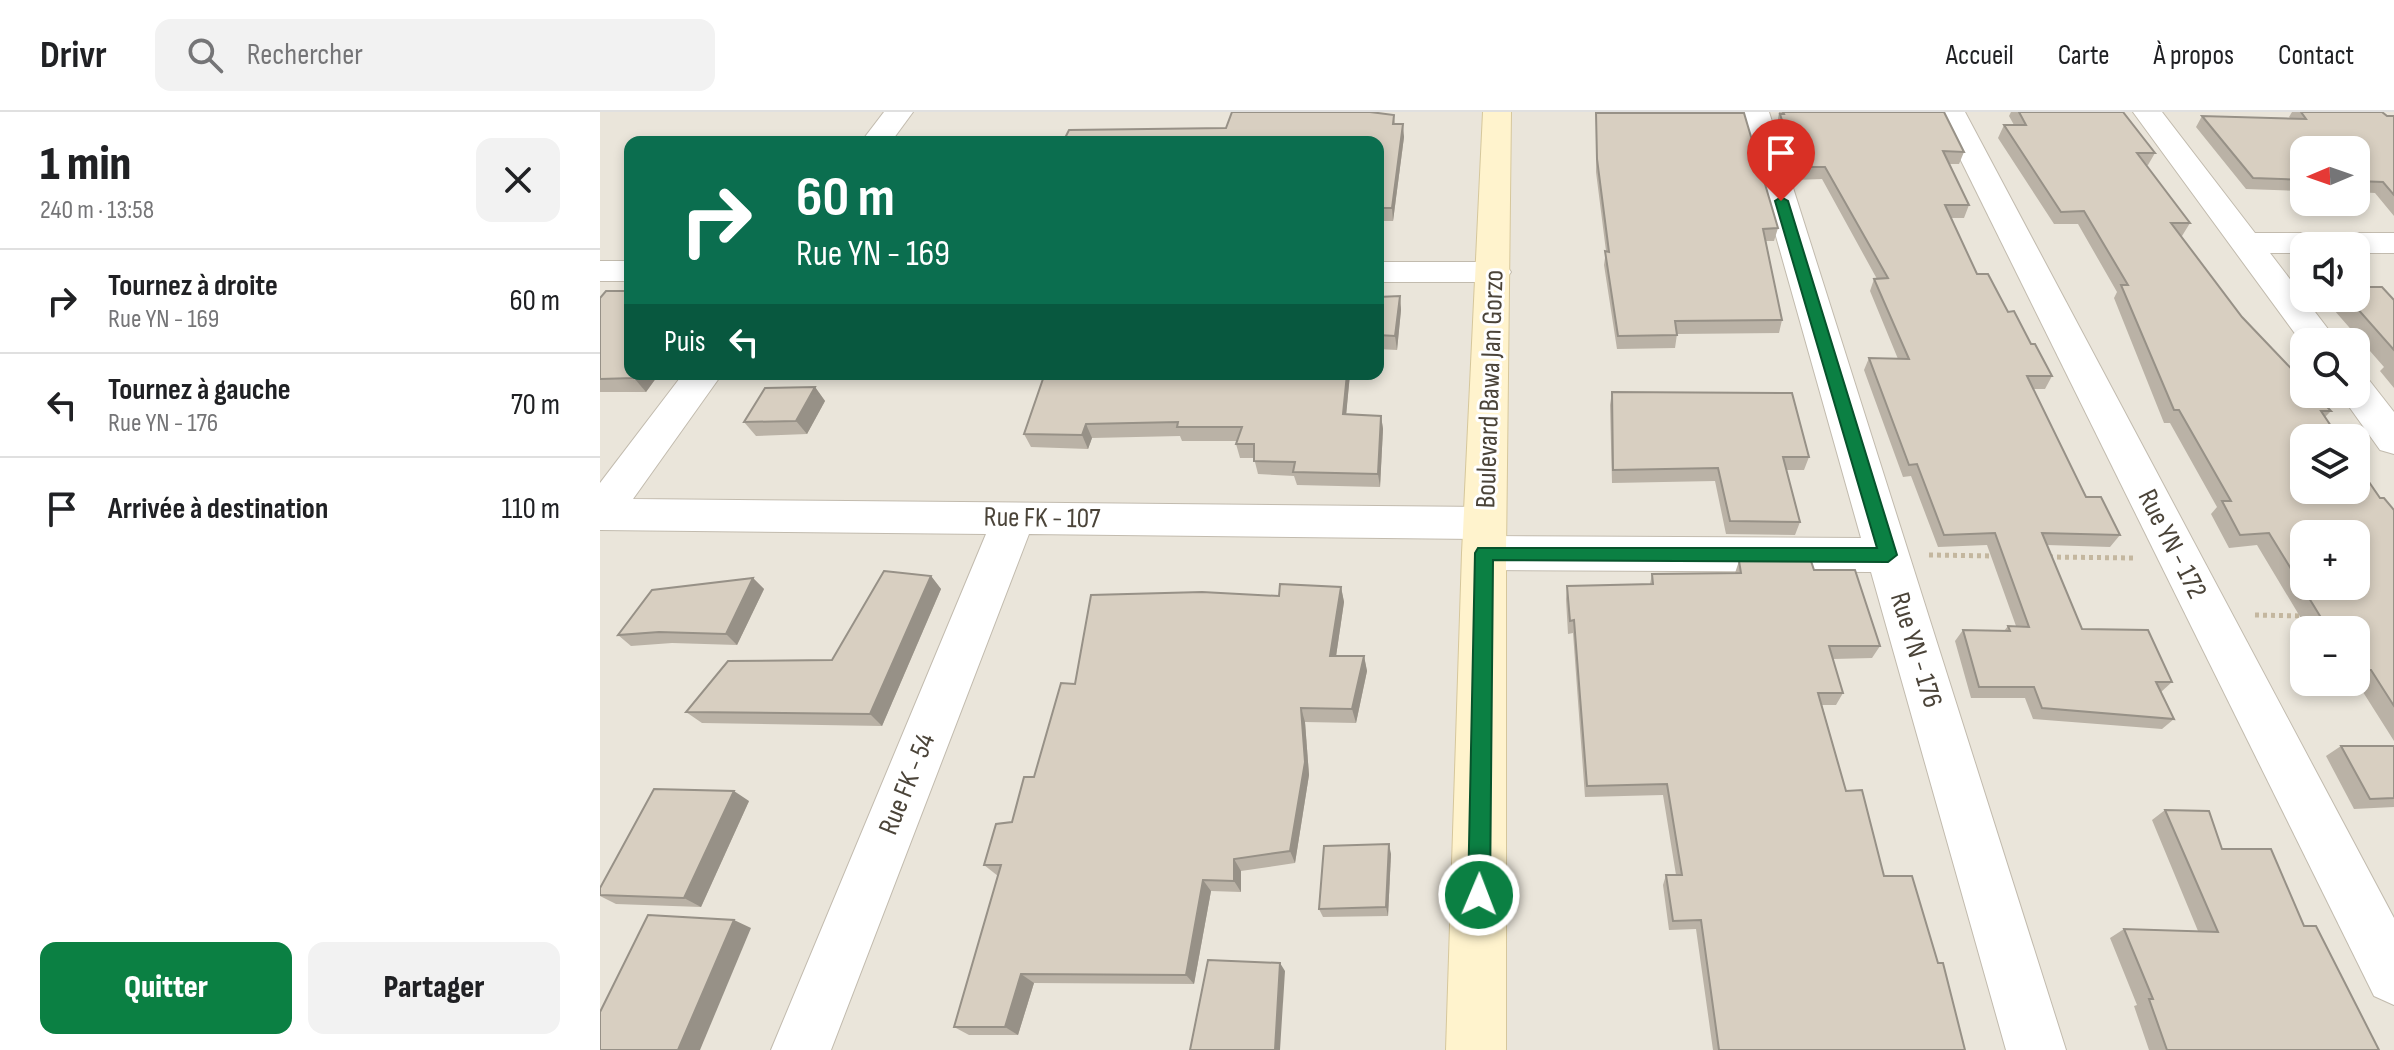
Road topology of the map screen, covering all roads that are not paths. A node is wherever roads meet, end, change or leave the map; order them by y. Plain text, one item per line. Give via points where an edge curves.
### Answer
1 (899, 112) edge
2 (1497, 112) edge
3 (1755, 112) edge
4 (1951, 112) edge
5 (2147, 112) edge
6 (881, 136) edge
7 (2245, 243) junction
8 (2394, 243) edge
9 (600, 271) edge
10 (624, 271) edge
11 (1384, 272) edge
12 (1494, 272) junction
13 (2309, 328) edge
14 (699, 380) edge
15 (2370, 408) edge
16 (2394, 440) edge
17 (600, 513) edge
18 (1014, 518) junction
19 (1484, 538) junction
20 (1888, 555) junction
21 (2394, 976) edge
22 (801, 1050) edge
23 (1476, 1050) edge
24 (2036, 1050) edge

1 - 6 street
2 - 12 main road, Boulevard Bawa Jan Gorzo
3 - 20 street, Rue YN - 176
4 - 21 street, Rue YN - 172
5 - 7 street
7 - 8 street
7 - 13 street
9 - 10 street
11 - 12 street
12 - 19 main road, Boulevard Bawa Jan Gorzo
14 - 17 street
15 - 16 street
17 - 18 street, Rue FK - 107
18 - 19 street, Rue FK - 107
18 - 22 street, Rue FK - 54
19 - 20 street, Rue FK - 107
19 - 23 main road, Boulevard Bawa Jan Gorzo
20 - 24 street, Rue YN - 176

